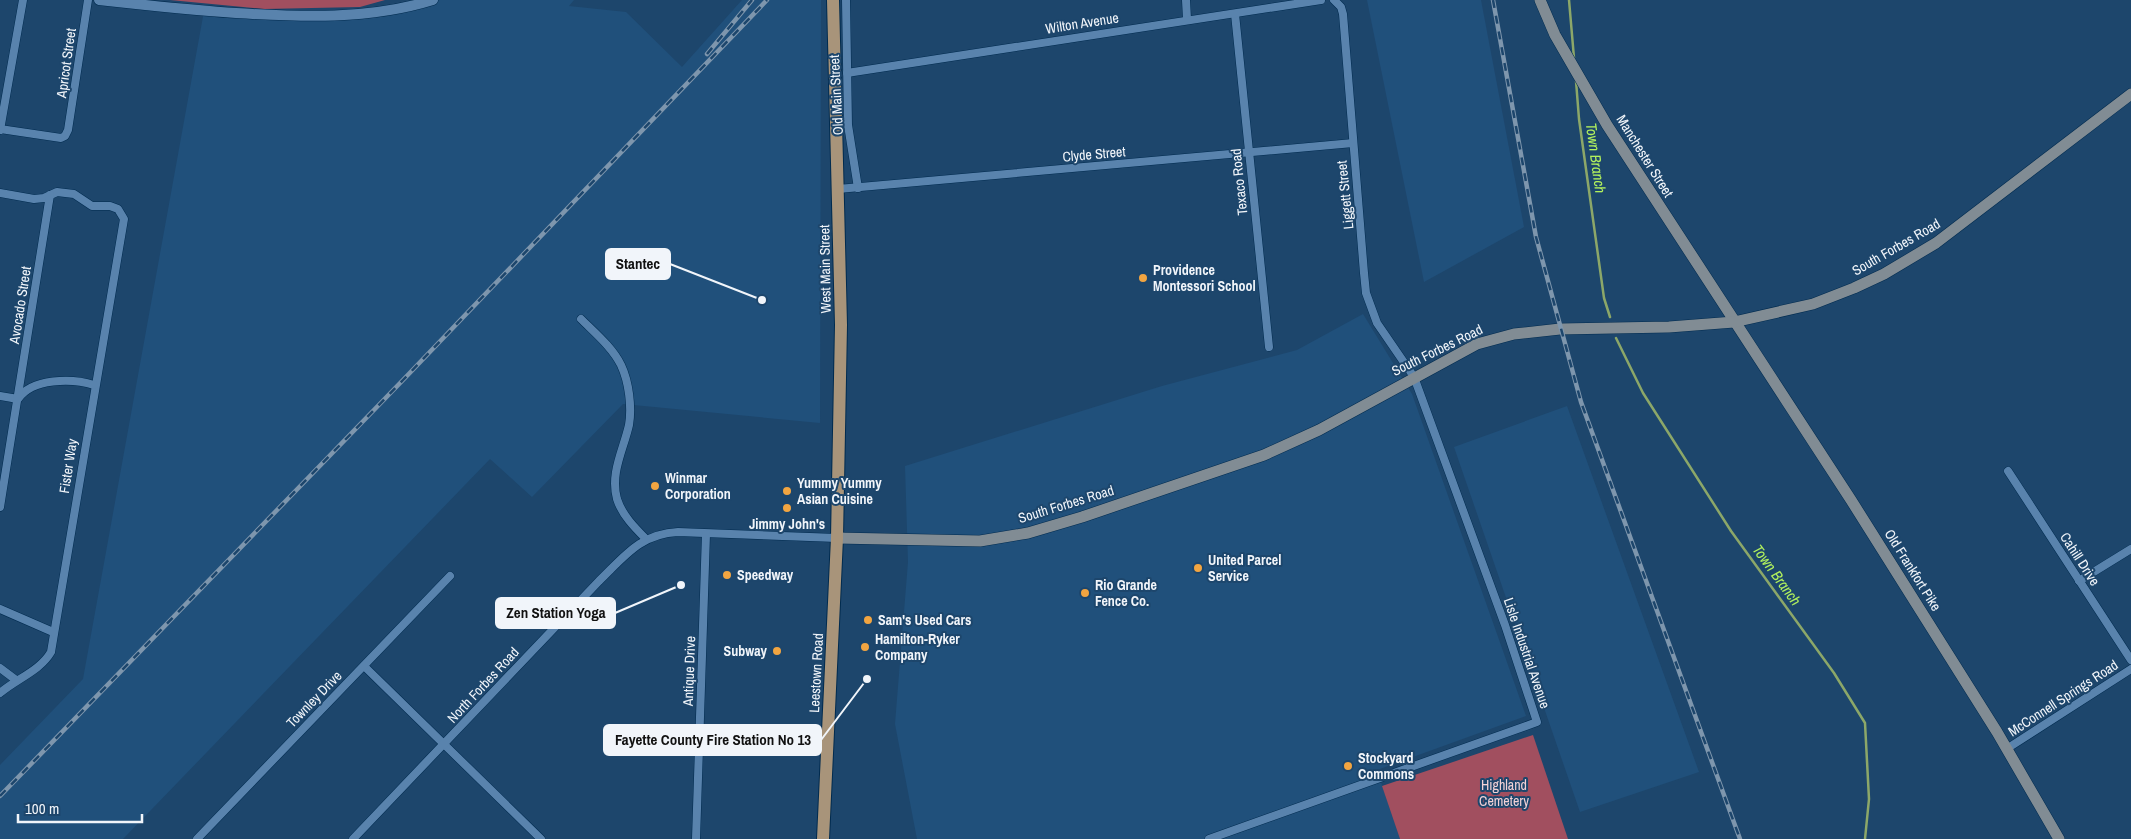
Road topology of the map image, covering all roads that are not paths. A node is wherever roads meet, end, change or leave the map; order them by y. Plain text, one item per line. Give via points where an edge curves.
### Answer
1 (23, 0) edge
2 (88, 0) edge
3 (99, 0) edge
4 (433, 0) edge
5 (833, 0) edge
6 (846, 0) edge
7 (1186, 0) edge
8 (1321, 0) edge
9 (1334, 0) edge
10 (1540, 0) edge
11 (1235, 14) junction
12 (1187, 20) junction
13 (847, 73) junction
14 (2131, 94) edge
15 (0, 129) edge
16 (1352, 143) junction
17 (1248, 153) junction
18 (858, 188) junction
19 (838, 189) junction
20 (0, 193) edge
21 (50, 195) junction
22 (581, 319) dead end
23 (1734, 322) junction
24 (1269, 347) dead end
25 (1414, 377) junction
26 (94, 385) junction
27 (0, 396) edge
28 (18, 399) junction
29 (2008, 471) dead end
30 (0, 507) edge
31 (706, 534) junction
32 (837, 538) junction
33 (646, 539) junction
34 (2131, 548) edge
35 (450, 576) dead end
36 (2080, 581) junction
37 (0, 609) edge
38 (54, 632) junction
39 (2131, 660) edge
40 (364, 666) junction
41 (0, 668) edge
42 (2131, 669) edge
43 (16, 680) junction
44 (0, 693) edge
45 (445, 744) junction
46 (2008, 748) junction
47 (197, 839) edge
48 (353, 839) edge
49 (541, 839) edge
50 (696, 839) edge
51 (823, 839) edge
52 (1209, 839) edge
53 (2058, 839) edge

1 - 15 street
2 - 15 street, Apricot Street via 66,136 61,138
3 - 4 street via 186,10 299,16 372,13
5 - 19 main road, West Main Street
6 - 13 street, Old Main Street
7 - 12 street
8 - 11 street, Wilton Avenue
9 - 16 street, Liggett Street via 1343,14
10 - 23 main road, Manchester Street via 1555,35 1590,95
11 - 12 street, Wilton Avenue
11 - 17 street, Texaco Road
12 - 13 street, Wilton Avenue
13 - 18 street, Old Main Street via 848,125
14 - 23 main road, South Forbes Road via 1936,243 1884,274 1813,304
16 - 17 street, Clyde Street
16 - 25 street, Liggett Street via 1366,293 1376,323
17 - 18 street, Clyde Street
17 - 24 street, Texaco Road
18 - 19 street, Clyde Street
19 - 32 main road, West Main Street via 841,325
20 - 21 street via 34,199
21 - 26 street, Fister Way via 57,192 74,194 92,206 118,209 124,219
21 - 28 street, Avocado Street
22 - 33 street via 609,347 621,365 626,381 630,416 616,466 616,492 626,516
23 - 25 main road, South Forbes Road via 1514,334 1476,344
23 - 46 main road, Old Frankfort Pike
25 - 32 main road, South Forbes Road via 1307,436 1264,455 1028,533 980,541
25 - 52 street, Lisle Industrial Avenue via 1537,722
26 - 28 street via 83,381 59,381 29,389
26 - 38 street, Fister Way
27 - 28 street
28 - 30 street, Avocado Street
29 - 36 street, Cahill Drive
31 - 32 street, North Forbes Road
31 - 33 street, North Forbes Road via 664,533
31 - 50 street, Antique Drive
32 - 51 main road, Leestown Road
33 - 45 street, North Forbes Road via 599,581
34 - 36 street
35 - 40 street, Townley Drive
36 - 39 street, Cahill Drive
37 - 38 street
38 - 43 street, Fister Way via 51,652 46,659
40 - 45 street
40 - 47 street, Townley Drive
41 - 43 street
42 - 46 street, McConnell Springs Road
43 - 44 street, Fister Way
45 - 48 street, North Forbes Road
45 - 49 street
46 - 53 main road, Old Frankfort Pike

